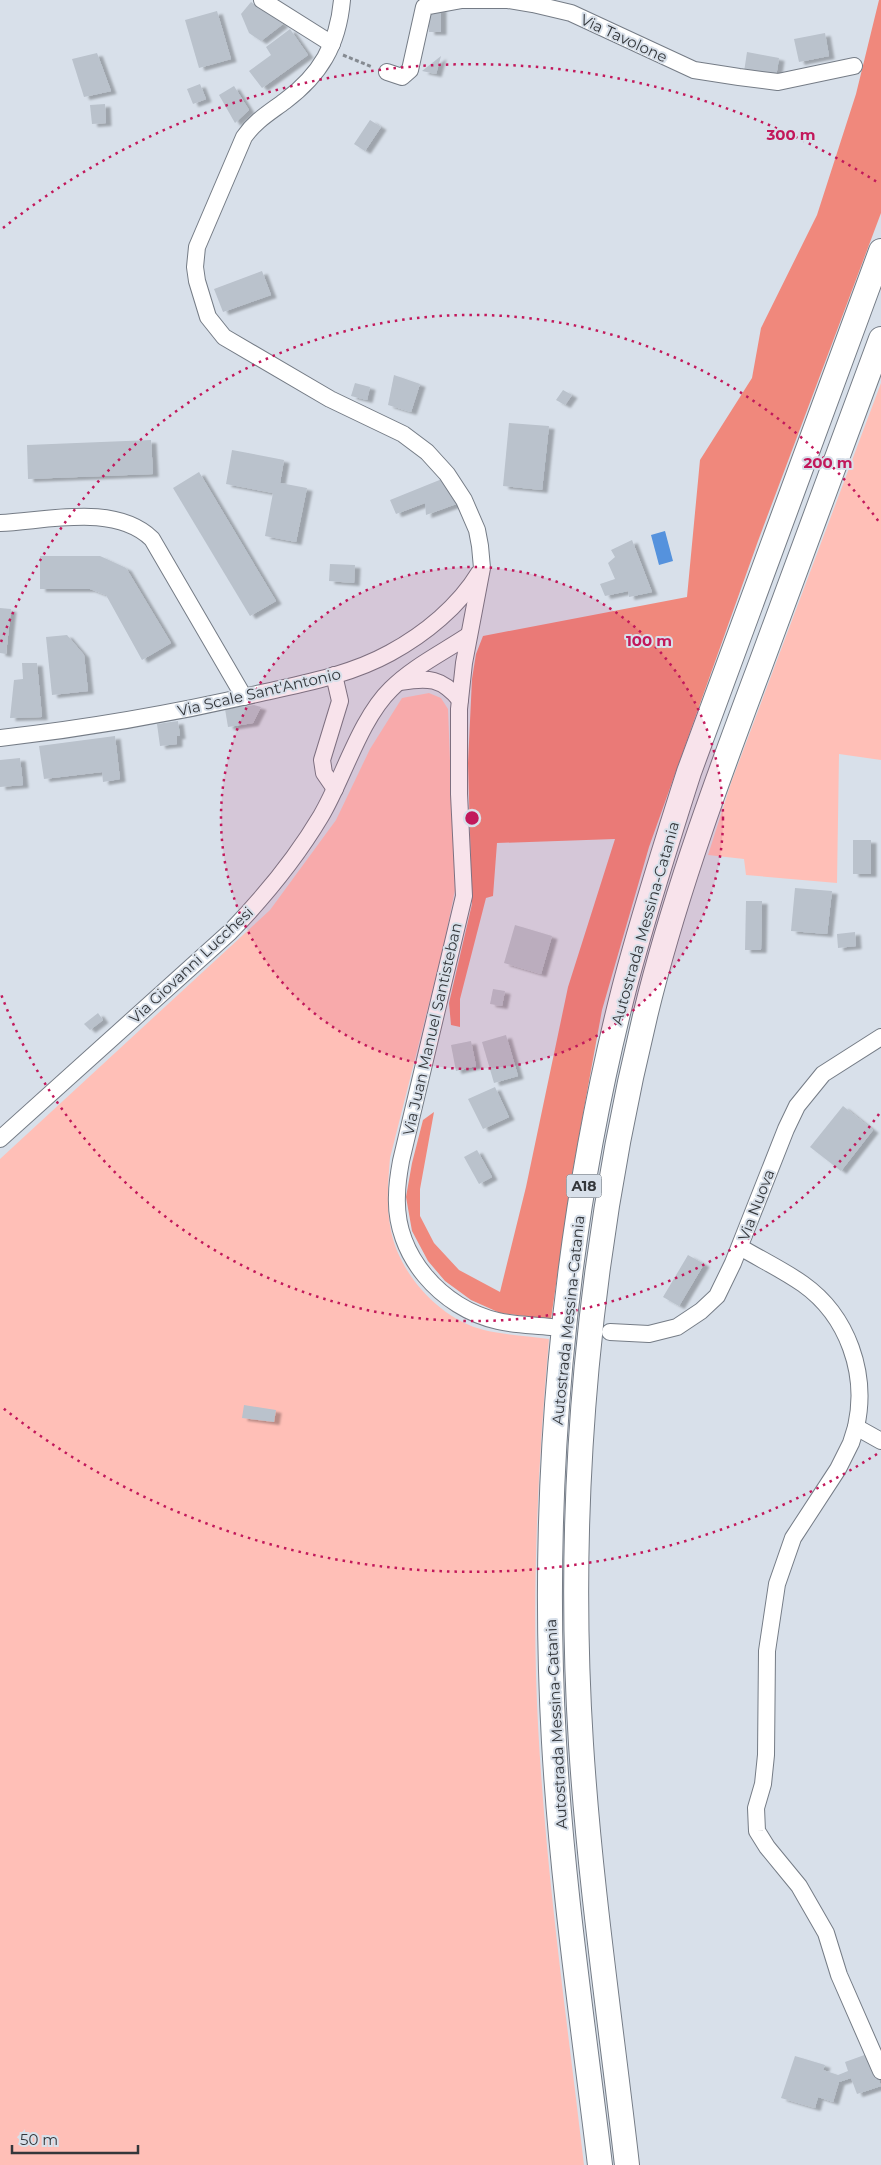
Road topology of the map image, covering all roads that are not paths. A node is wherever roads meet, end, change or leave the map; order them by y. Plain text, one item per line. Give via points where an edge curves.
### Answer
1 (262, 0) edge
2 (342, 0) edge
3 (331, 47) junction
4 (854, 66) dead end
5 (387, 72) road end
6 (881, 251) edge
7 (881, 339) edge
8 (0, 523) edge
9 (482, 568) junction
10 (478, 596) junction
11 (459, 600) junction
12 (469, 635) junction
13 (334, 675) junction
14 (398, 683) junction
15 (244, 697) junction
16 (460, 700) junction
17 (0, 738) edge
18 (334, 789) junction
19 (881, 1037) edge
20 (0, 1139) edge
21 (740, 1247) junction
22 (551, 1327) dead end
23 (610, 1332) dead end
24 (856, 1427) junction
25 (881, 1441) edge
26 (881, 2071) edge
27 (600, 2165) edge
28 (627, 2165) edge

1 - 3 street
2 - 3 street, Via Juan Manuel Santisteban via 341,17
3 - 9 street, Via Juan Manuel Santisteban via 307,84 254,123 244,137 197,247 195,267 200,296 208,317 224,338 330,399 403,434 427,452 464,500 477,530
4 - 5 street, Via Tavolone via 778,82 739,78 694,70 571,13 508,0 462,0 424,7 410,70 402,77
6 - 27 highway, Autostrada Messina-Catania / A18 via 689,772 666,844 617,1020 574,1255 556,1428 550,1556 552,1688 564,1861
7 - 28 highway, Autostrada Messina-Catania / A18 via 716,782 669,925 624,1119 599,1267 587,1362 583,1430 578,1678 591,1858
8 - 15 street via 95,517 116,519 143,530 152,539
9 - 10 street, Via Juan Manuel Santisteban
9 - 11 street, Via Scale Sant'Antonio
10 - 11 street
10 - 12 street, Via Juan Manuel Santisteban
11 - 13 street, Via Scale Sant'Antonio via 423,632 391,653
12 - 14 street, Via Giovanni Lucchesi
12 - 16 street, Via Juan Manuel Santisteban
13 - 15 street, Via Scale Sant'Antonio
13 - 18 street via 340,701 322,760 324,773
14 - 16 street via 419,679 439,681
14 - 18 street, Via Giovanni Lucchesi via 371,717
15 - 17 street, Via Scale Sant'Antonio via 84,728
16 - 22 street, Via Juan Manuel Santisteban via 464,896 401,1161 396,1196 398,1214 409,1250 437,1290 464,1309 498,1321
18 - 20 street, Via Giovanni Lucchesi via 321,816 253,909
19 - 21 street, Via Nuova via 823,1074 797,1106
21 - 23 street, Via Nuova via 717,1296 677,1327 650,1334
21 - 24 street via 803,1284 828,1306 848,1340 857,1368 860,1407
24 - 25 street
24 - 26 street via 838,1469 794,1538 777,1584 767,1651 766,1755 756,1808 757,1831 800,1886 826,1933 839,1975

